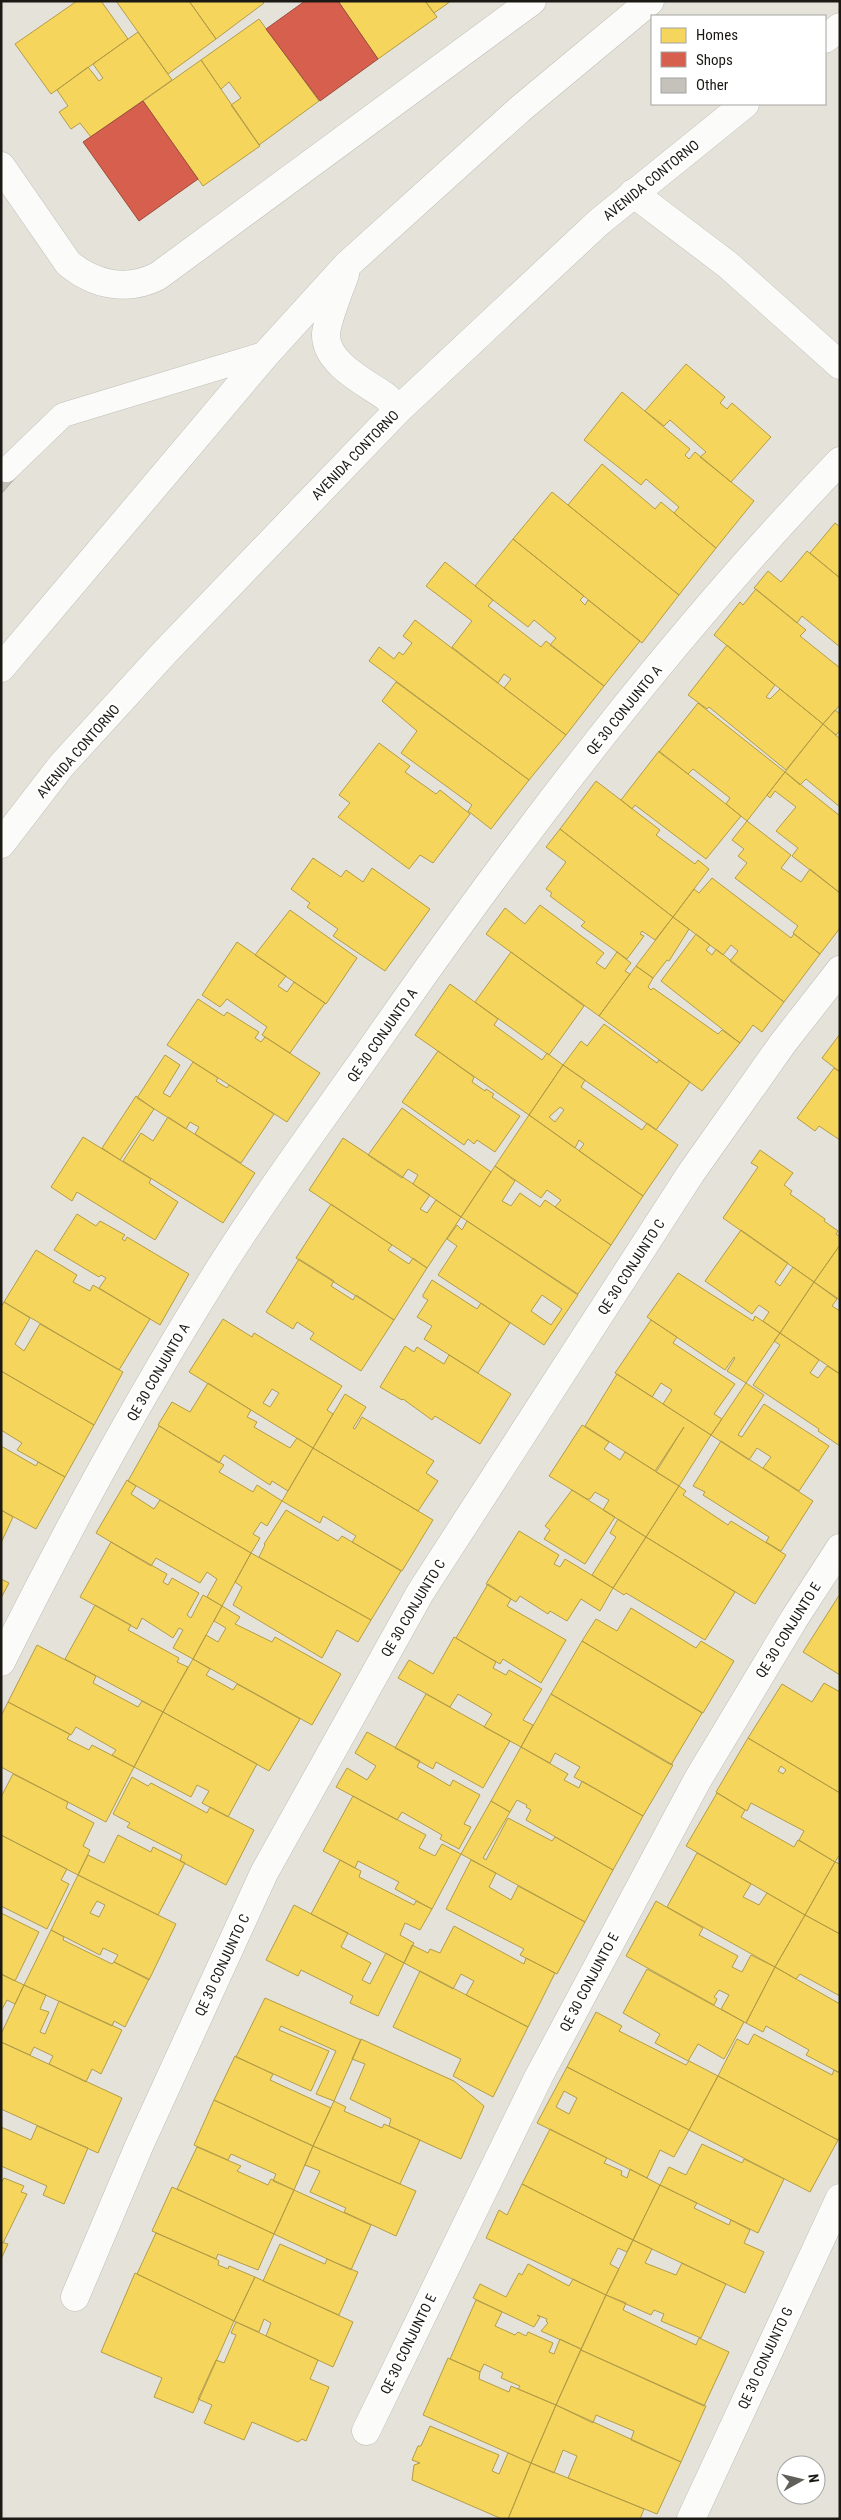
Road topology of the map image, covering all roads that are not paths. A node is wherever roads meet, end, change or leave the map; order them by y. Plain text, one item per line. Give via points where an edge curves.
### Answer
1 (532, 1) edge
2 (650, 1) edge
3 (840, 27) edge
4 (826, 38) edge
5 (744, 105) edge
6 (4, 175) edge
7 (633, 193) junction
8 (347, 265) junction
9 (267, 353) junction
10 (840, 365) edge
11 (398, 410) junction
12 (840, 461) edge
13 (6, 470) dead end
14 (1, 668) edge
15 (1, 844) edge
16 (840, 970) edge
17 (840, 1548) edge
18 (1, 1662) edge
19 (840, 2198) edge
20 (75, 2297) dead end
21 (366, 2431) dead end
22 (691, 2519) edge

1 - 6 street via 158,276 142,284 100,282 83,275 68,263
2 - 8 street via 520,110
3 - 4 street
5 - 7 street, AVENIDA CONTORNO
7 - 10 street via 728,265
7 - 11 street, AVENIDA CONTORNO
8 - 9 street
8 - 11 street via 326,334 331,353 343,367 385,396
9 - 13 lane via 63,415
9 - 14 street
11 - 15 street, AVENIDA CONTORNO via 166,651 61,766
12 - 18 street, QE 30 CONJUNTO A via 765,539 605,732 459,924 346,1085 222,1264 173,1344 47,1570
16 - 20 street, QE 30 CONJUNTO C via 783,1043 691,1173 415,1601 264,1873 139,2146
17 - 21 street, QE 30 CONJUNTO E via 693,1787 539,2076
19 - 22 street, QE 30 CONJUNTO G

